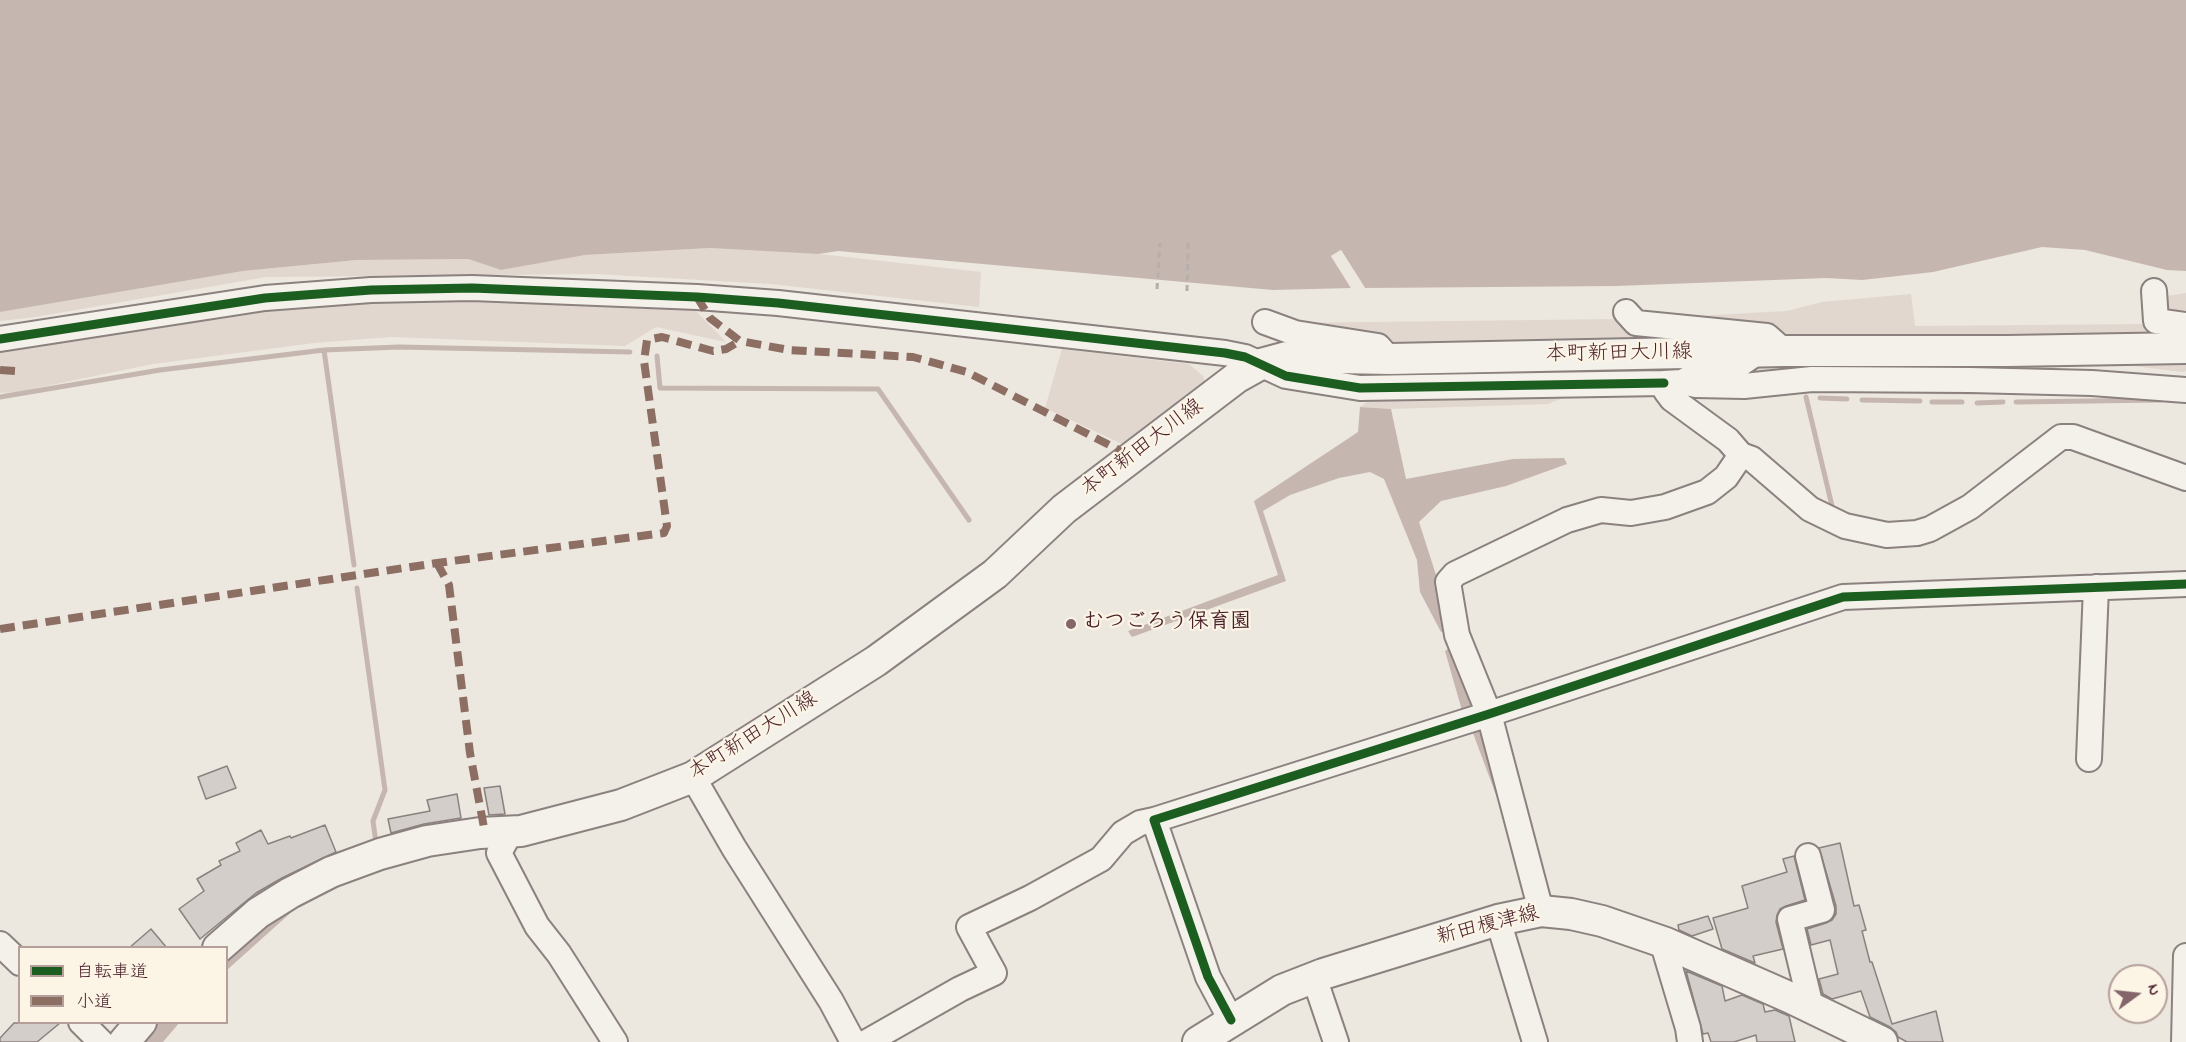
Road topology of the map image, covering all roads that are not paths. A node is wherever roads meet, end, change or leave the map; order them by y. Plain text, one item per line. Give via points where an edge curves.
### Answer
1 (2154, 291) dead end
2 (1626, 312) dead end
3 (1265, 322) dead end
4 (2186, 325) edge
5 (0, 339) edge
6 (2186, 348) edge
7 (2052, 351) junction
8 (1771, 352) junction
9 (1390, 359) junction
10 (1262, 364) junction
11 (2186, 379) edge
12 (1673, 382) junction
13 (2186, 390) edge
14 (1740, 455) junction
15 (2186, 478) edge
16 (2186, 584) edge
17 (2096, 587) junction
18 (1489, 714) junction
19 (2089, 759) dead end
20 (693, 777) junction
21 (1154, 820) junction
22 (511, 831) junction
23 (1808, 856) dead end
24 (1541, 911) junction
25 (1498, 920) junction
26 (1662, 941) junction
27 (0, 944) edge
28 (220, 946) edge
29 (2186, 956) edge
30 (18, 961) edge
31 (1314, 977) junction
32 (1811, 1007) junction
33 (1232, 1020) junction
34 (82, 1024) edge
35 (140, 1024) edge
36 (101, 1042) edge
37 (124, 1042) edge
38 (615, 1042) edge
39 (853, 1042) edge
40 (867, 1042) edge
41 (1198, 1042) edge
42 (1336, 1042) edge
43 (1535, 1042) edge
44 (1690, 1042) edge
45 (1882, 1042) edge
46 (2184, 1042) edge

1 - 4 street via 2156,321
2 - 8 street via 1636,323 1767,336
3 - 9 street via 1294,333 1378,346
5 - 10 street via 265,297 472,288 778,303 1225,353
6 - 7 main road, 本町新田大川線
7 - 8 main road, 本町新田大川線
7 - 11 street via 2083,368
8 - 9 main road, 本町新田大川線
8 - 12 street
9 - 10 main road, 本町新田大川線 via 1287,357
10 - 12 street via 1286,376 1360,388
10 - 20 main road, 本町新田大川線 via 1236,378 1064,509 995,574 876,661
12 - 13 street via 1744,386 1812,379 1970,380
12 - 14 street via 1666,391 1672,399 1728,440
14 - 15 street via 1752,459 1810,509 1845,525 1887,535 1930,529 1970,507 2061,437 2073,437
14 - 18 street via 1726,477 1707,492 1665,507 1631,513 1601,510 1567,520 1455,574 1448,582 1457,635
16 - 17 street
17 - 18 street via 1843,597
17 - 19 street
18 - 21 street
18 - 24 street
20 - 22 main road, 本町新田大川線 via 621,805
20 - 39 street
21 - 33 street via 1208,977
21 - 40 street via 1123,833 1101,859 969,927 994,973
22 - 28 main road, 本町新田大川線 via 427,841 331,872 258,913
22 - 38 street via 499,853 537,927 560,954
23 - 32 street via 1822,910 1790,920
24 - 25 main road, 新田榎津線
24 - 26 main road, 新田榎津線 via 1602,921
25 - 31 main road, 新田榎津線
25 - 43 street
26 - 32 main road, 新田榎津線
26 - 44 street
27 - 30 street
29 - 46 street
31 - 33 main road, 新田榎津線 via 1282,990
31 - 42 street
32 - 45 main road, 新田榎津線
33 - 41 main road, 新田榎津線
34 - 36 street
35 - 37 main road

